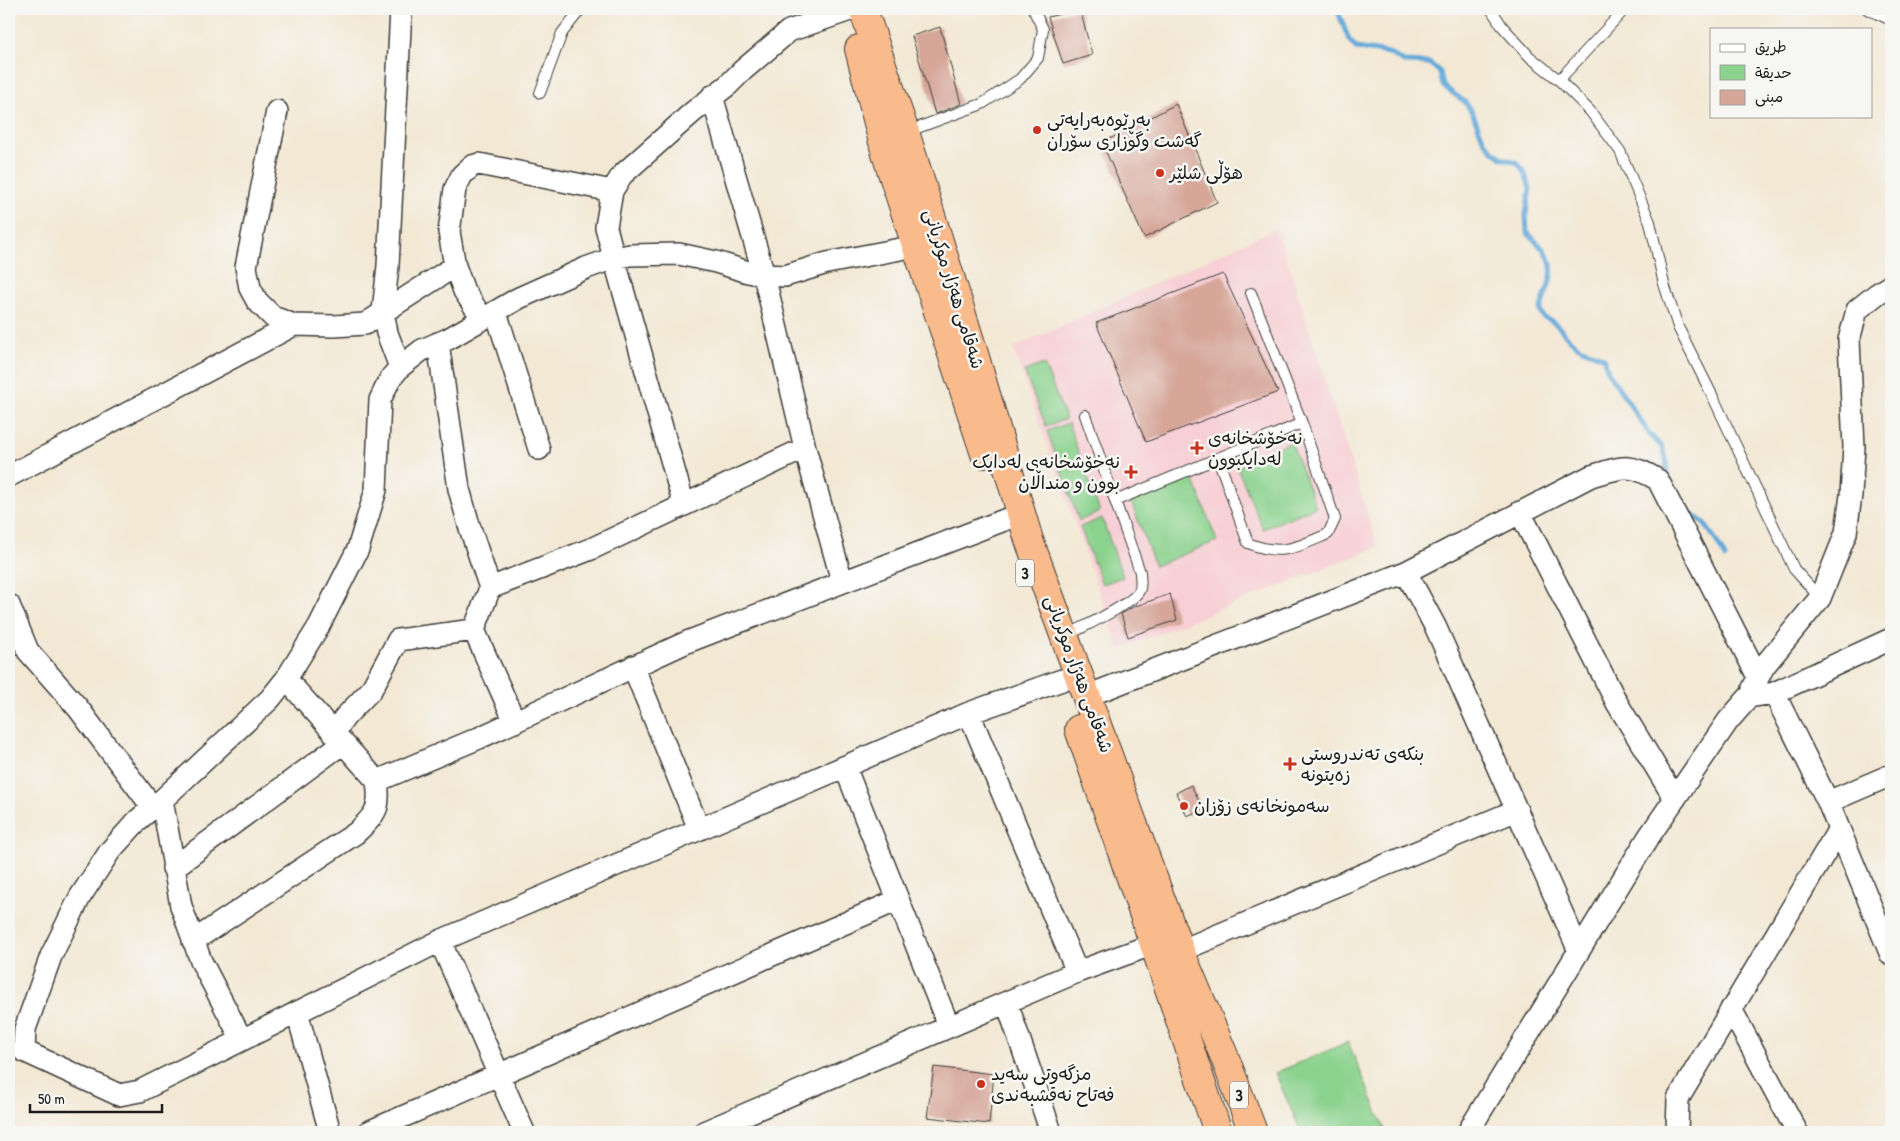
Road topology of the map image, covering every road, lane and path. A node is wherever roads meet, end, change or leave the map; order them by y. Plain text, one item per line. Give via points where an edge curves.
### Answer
1 (401, 9) edge
2 (581, 9) edge
3 (858, 9) edge
4 (1034, 9) edge
5 (1491, 9) edge
6 (1625, 9) edge
7 (1867, 9) edge
8 (1891, 20) edge
9 (1559, 80) junction
10 (540, 93) dead end
11 (712, 96) junction
12 (277, 112) dead end
13 (905, 132) junction
14 (612, 191) junction
15 (916, 246) junction
16 (614, 258) junction
17 (455, 266) junction
18 (764, 275) junction
19 (1891, 285) edge
20 (1250, 293) dead end
21 (384, 311) junction
22 (489, 315) junction
23 (294, 325) junction
24 (438, 343) junction
25 (400, 367) junction
26 (1085, 415) dead end
27 (1302, 423) junction
28 (805, 448) junction
29 (539, 449) dead end
30 (1218, 458) junction
31 (9, 476) edge
32 (1115, 501) junction
33 (684, 505) junction
34 (1520, 512) junction
35 (1007, 520) junction
36 (1406, 572) junction
37 (842, 581) junction
38 (490, 588) junction
39 (1820, 598) junction
40 (9, 605) edge
41 (474, 630) junction
42 (1065, 636) junction
43 (1891, 639) edge
44 (633, 666) junction
45 (1758, 677) junction
46 (286, 679) junction
47 (1062, 680) junction
48 (1774, 693) junction
49 (1087, 696) junction
50 (1750, 697) junction
51 (969, 713) junction
52 (515, 722) junction
53 (338, 738) junction
54 (845, 767) junction
55 (1891, 775) edge
56 (376, 780) junction
57 (1675, 798) junction
58 (1828, 802) junction
59 (158, 804) junction
60 (1516, 810) junction
61 (699, 829) junction
62 (1839, 829) junction
63 (173, 868) junction
64 (898, 900) junction
65 (1884, 916) edge
66 (193, 941) junction
67 (440, 941) junction
68 (1167, 947) junction
69 (1579, 951) junction
70 (1891, 955) edge
71 (1077, 972) junction
72 (1007, 1003) junction
73 (1731, 1009) junction
74 (297, 1012) junction
75 (950, 1027) junction
76 (242, 1040) junction
77 (1225, 1058) junction
78 (1198, 1070) junction
79 (499, 1075) junction
80 (330, 1132) edge
81 (368, 1132) edge
82 (524, 1132) edge
83 (704, 1132) edge
84 (1051, 1132) edge
85 (1218, 1132) edge
86 (1252, 1132) edge
87 (1468, 1132) edge
88 (1678, 1132) edge
89 (1797, 1132) edge

1 - 21 street
2 - 10 lane via 562,33
3 - 11 street via 789,31
3 - 13 highway, شەقامی ھەژار موکریانی / 3
3 - 15 highway, شەقامی ھەژار موکریانی / 3 via 886,154
4 - 13 lane via 1043,29 1038,58 1020,79 982,104
5 - 9 lane via 1530,57
6 - 9 lane
7 - 8 lane
9 - 39 lane via 1590,111 1620,151 1650,222 1678,327 1794,569
11 - 14 street via 622,175
11 - 18 street
12 - 23 street via 246,267 250,288 258,301 273,317
13 - 42 highway, شەقامی ھەژار موکریانی / 3 via 1029,540
14 - 16 street via 606,226
14 - 17 street via 480,164 472,166 462,175 455,189 449,232
15 - 18 street via 827,263 785,276
15 - 35 highway, شەقامی ھەژار موکریانی / 3
16 - 18 street via 679,254
16 - 22 street via 519,298
16 - 33 street
17 - 21 street
17 - 22 street via 464,290
18 - 28 street
19 - 39 street via 1857,310 1849,340 1854,447 1851,495 1846,534
20 - 27 lane
21 - 23 street via 365,324
21 - 25 street via 387,333
22 - 24 street
22 - 29 street
23 - 31 street
24 - 25 street via 422,350
24 - 38 street via 459,489
25 - 46 street via 390,378 380,400 376,490 358,549 320,626
26 - 32 lane
27 - 30 lane
27 - 30 lane via 1335,519 1328,534 1288,550 1265,550 1248,543
28 - 33 street
28 - 37 street
30 - 32 lane
32 - 42 lane via 1140,572 1139,591 1129,601
33 - 38 street via 592,549
34 - 36 street
34 - 45 street via 1591,476 1620,467 1641,469 1658,480
34 - 57 street via 1617,703
35 - 37 street
35 - 47 highway, شەقامی ھەژار موکریانی / 3
36 - 49 street
36 - 60 street via 1436,628
37 - 44 street
38 - 41 street
39 - 45 street
40 - 59 street via 28,651
41 - 52 street
41 - 53 street via 398,640 371,690 345,717
42 - 49 highway, شەقامی ھەژار موکریانی / 3
43 - 48 street
44 - 52 street
44 - 61 street
45 - 50 street
46 - 53 street
46 - 59 street via 270,699
47 - 51 street
47 - 68 highway, شەقامی ھەژار موکریانی / 3
48 - 50 street
48 - 58 street
49 - 68 highway, شەقامی ھەژار موکریانی / 3
50 - 57 street via 1728,721
51 - 54 street
51 - 71 street
52 - 56 street
53 - 56 street
53 - 63 street
54 - 61 street
54 - 64 street
55 - 58 street
56 - 66 street via 379,797 374,816 356,833
57 - 69 street
58 - 62 street
59 - 63 street
59 - 76 street via 138,820 110,851 80,897 50,956 25,1029 24,1050 119,1095 140,1091
60 - 68 street
60 - 69 street
61 - 67 street
62 - 65 street
62 - 73 street
63 - 66 street
64 - 75 street
64 - 79 street
65 - 70 street
66 - 76 street
67 - 74 street
67 - 79 street
68 - 71 street
68 - 77 highway, شەقامی ھەژار موکریانی / 3
68 - 78 highway, شەقامی ھەژار موکریانی / 3
69 - 87 street
71 - 72 street
72 - 75 street
72 - 84 street
73 - 88 street via 1678,1099
73 - 89 street
74 - 76 street
74 - 80 street
75 - 83 street
77 - 78 highway
77 - 86 highway, شەقامی ھەژار موکریانی / 3
78 - 85 highway, شەقامی ھەژار موکریانی / 3
79 - 81 street
79 - 82 street

